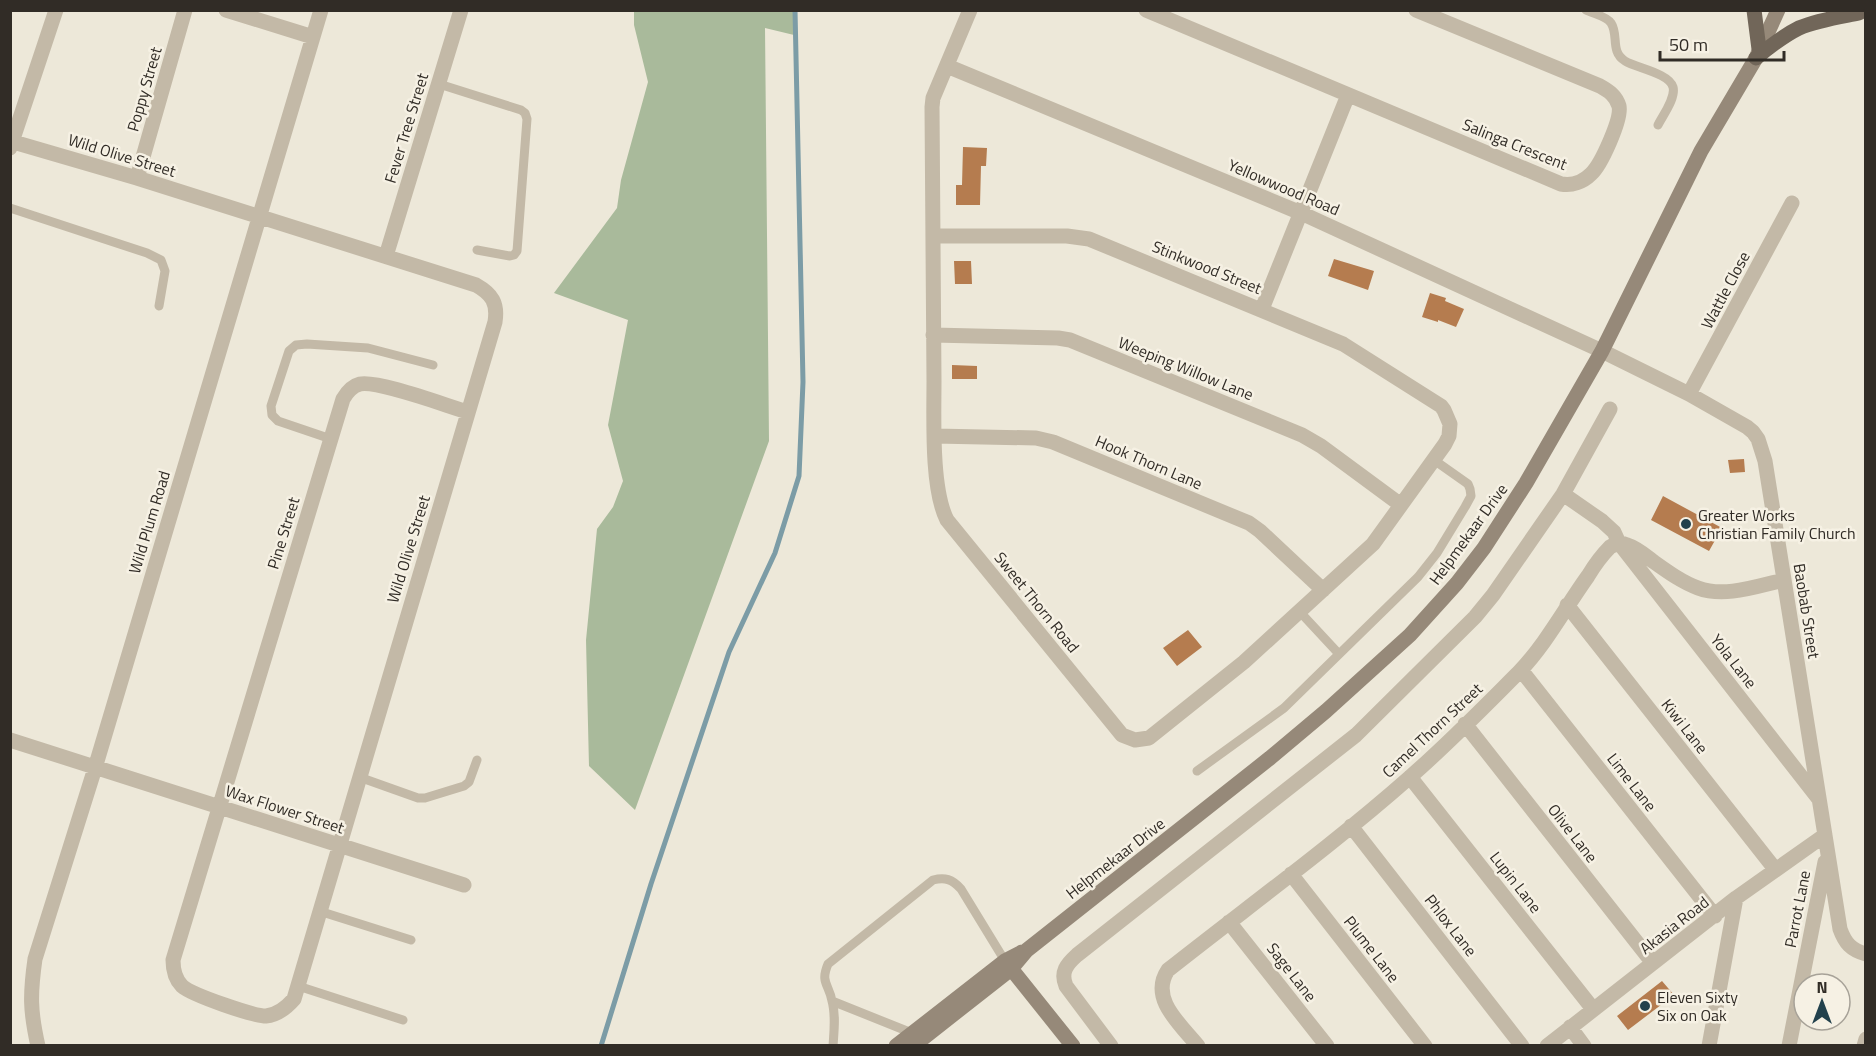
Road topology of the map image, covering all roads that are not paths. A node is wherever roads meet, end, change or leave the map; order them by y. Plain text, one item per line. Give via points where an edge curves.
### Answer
1 (56, 10) edge
2 (185, 10) edge
3 (226, 10) edge
4 (321, 10) edge
5 (461, 10) edge
6 (970, 10) edge
7 (1146, 10) edge
8 (1416, 10) edge
9 (1586, 10) edge
10 (1754, 10) edge
11 (1778, 10) edge
12 (1859, 13) edge
13 (314, 37) junction
14 (1757, 53) junction
15 (947, 66) junction
16 (439, 84) junction
17 (1348, 95) junction
18 (1658, 125) dead end
19 (11, 144) edge
20 (136, 178) junction
21 (1792, 203) dead end
22 (10, 208) edge
23 (1301, 213) junction
24 (259, 216) junction
25 (933, 236) junction
26 (477, 250) dead end
27 (386, 256) junction
28 (159, 306) dead end
29 (1262, 309) junction
30 (933, 335) junction
31 (1602, 351) junction
32 (432, 365) dead end
33 (1689, 394) junction
34 (1610, 409) dead end
35 (1444, 410) joint
36 (468, 412) junction
37 (935, 436) junction
38 (331, 439) junction
39 (1434, 460) junction
40 (1563, 494) junction
41 (1401, 505) junction
42 (1619, 543) junction
43 (1784, 580) junction
44 (1323, 590) junction
45 (1567, 605) junction
46 (1300, 612) junction
47 (1339, 654) junction
48 (1521, 670) junction
49 (1465, 724) junction
50 (10, 740) edge
51 (477, 760) dead end
52 (95, 768) junction
53 (1197, 771) dead end
54 (359, 777) junction
55 (1410, 777) junction
56 (1820, 801) junction
57 (219, 807) junction
58 (1351, 826) junction
59 (1826, 843) junction
60 (339, 846) junction
61 (1775, 869) junction
62 (1291, 874) junction
63 (464, 885) dead end
64 (1736, 898) junction
65 (319, 911) junction
66 (1715, 916) junction
67 (1229, 921) junction
68 (411, 940) dead end
69 (1866, 954) edge
70 (1653, 963) junction
71 (1008, 965) junction
72 (298, 986) junction
73 (832, 1001) junction
74 (1593, 1009) junction
75 (403, 1020) dead end
76 (1570, 1027) junction
77 (912, 1039) edge
78 (1866, 1039) edge
79 (38, 1046) edge
80 (833, 1046) edge
81 (896, 1046) edge
82 (1073, 1046) edge
83 (1111, 1046) edge
84 (1198, 1046) edge
85 (1327, 1046) edge
86 (1425, 1046) edge
87 (1522, 1046) edge
88 (1547, 1046) edge
89 (1584, 1046) edge
90 (1709, 1046) edge
91 (1789, 1046) edge
92 (1864, 1046) edge

1 - 19 street
2 - 20 street, Poppy Street
3 - 13 street
4 - 13 street, Wild Plum Road
5 - 16 street, Fever Tree Street
6 - 15 street, Sweet Thorn Road
7 - 17 street, Salinga Crescent
8 - 17 street, Salinga Crescent via 1611,93 1619,104 1620,117 1595,170 1584,180 1561,184
9 - 18 lane via 1612,24 1616,50 1624,61 1671,83 1672,98
10 - 14 main road
11 - 14 street, Helpmekaar Drive
12 - 14 main road via 1798,29
13 - 24 street, Wild Plum Road
14 - 31 street, Helpmekaar Drive via 1701,151
15 - 23 street, Yellowwood Road
15 - 25 street, Sweet Thorn Road via 932,107
16 - 26 lane via 525,113 517,251 510,256
16 - 27 street, Fever Tree Street
17 - 23 street
19 - 20 street, Wild Olive Street
20 - 24 street, Wild Olive Street
21 - 33 street, Wattle Close
22 - 28 lane via 161,260 165,271
23 - 29 street
23 - 31 street, Yellowwood Road
24 - 27 street, Wild Olive Street
24 - 52 street, Wild Plum Road
25 - 29 street, Stinkwood Street via 1082,237
25 - 30 street, Sweet Thorn Road
27 - 36 street, Wild Olive Street via 476,285 495,302 495,322
29 - 35 street, Stinkwood Street via 1349,347
30 - 37 street, Sweet Thorn Road
30 - 41 street, Weeping Willow Lane via 1070,340 1302,435
31 - 33 street, Baobab Street
31 - 71 street, Helpmekaar Drive via 1484,548 1410,635 1270,758
32 - 38 lane via 368,348 296,345 289,351 271,406 272,415 278,421
33 - 43 street, Baobab Street via 1738,421 1758,439
34 - 40 street
35 - 39 street, Sweet Thorn Road via 1450,424 1449,436
36 - 38 street, Pine Street via 377,384 360,384 343,399
36 - 54 street, Wild Olive Street
37 - 44 street, Hook Thorn Lane via 1030,437 1053,442 1249,523
37 - 46 street, Sweet Thorn Road via 939,498 947,520 1128,738 1149,738
38 - 57 street, Pine Street
39 - 41 street, Sweet Thorn Road
39 - 47 lane via 1468,483 1468,501 1425,569
40 - 42 street, Yola Lane via 1602,521
40 - 83 street via 1475,617 1388,705 1356,735 1071,961 1063,973 1066,986
41 - 44 street, Sweet Thorn Road via 1373,544
42 - 43 street via 1637,549 1672,574 1704,590 1724,592
42 - 45 street, Camel Thorn Street via 1604,552
42 - 56 street, Yola Lane
43 - 56 street, Baobab Street
44 - 46 street, Sweet Thorn Road
45 - 48 street, Camel Thorn Street
45 - 61 street, Kiwi Lane
46 - 47 lane
47 - 53 lane via 1277,714
48 - 49 street, Camel Thorn Street
48 - 66 street, Lime Lane
49 - 55 street, Camel Thorn Street
49 - 70 street, Olive Lane
50 - 52 street, Wax Flower Street
51 - 54 lane via 464,786 424,798
52 - 57 street, Wax Flower Street
52 - 79 street, Wild Plum Road via 35,959 30,991
54 - 60 street, Wild Olive Street
55 - 58 street, Camel Thorn Street
55 - 74 street, Lupin Lane
56 - 59 street, Baobab Street
57 - 60 street, Wax Flower Street
57 - 72 street, Wild Olive Street via 173,960 176,977 194,994 266,1016 287,1007
58 - 62 street, Camel Thorn Street
58 - 87 street, Phlox Lane
59 - 61 street, Akasia Road
59 - 69 street, Baobab Street via 1840,929 1848,945
59 - 91 street, Parrot Lane
60 - 63 street, Wax Flower Street
60 - 65 street, Wild Olive Street
61 - 64 street, Akasia Road
62 - 67 street, Camel Thorn Street
62 - 86 street, Plume Lane
64 - 66 street, Akasia Road
64 - 90 street
65 - 68 lane
65 - 72 street, Wild Olive Street
66 - 70 street, Akasia Road
67 - 84 street, Camel Thorn Street via 1168,970 1161,984 1164,1002
67 - 85 street, Sage Lane
70 - 74 street, Akasia Road
71 - 73 lane via 961,888 944,878 933,880 828,964 824,980
71 - 77 street, Helpmekaar Drive
71 - 82 street
72 - 75 lane
73 - 77 lane
73 - 80 lane
74 - 76 street, Akasia Road
76 - 88 street, Akasia Road
76 - 89 street
77 - 81 street, Helpmekaar Drive
78 - 92 street

